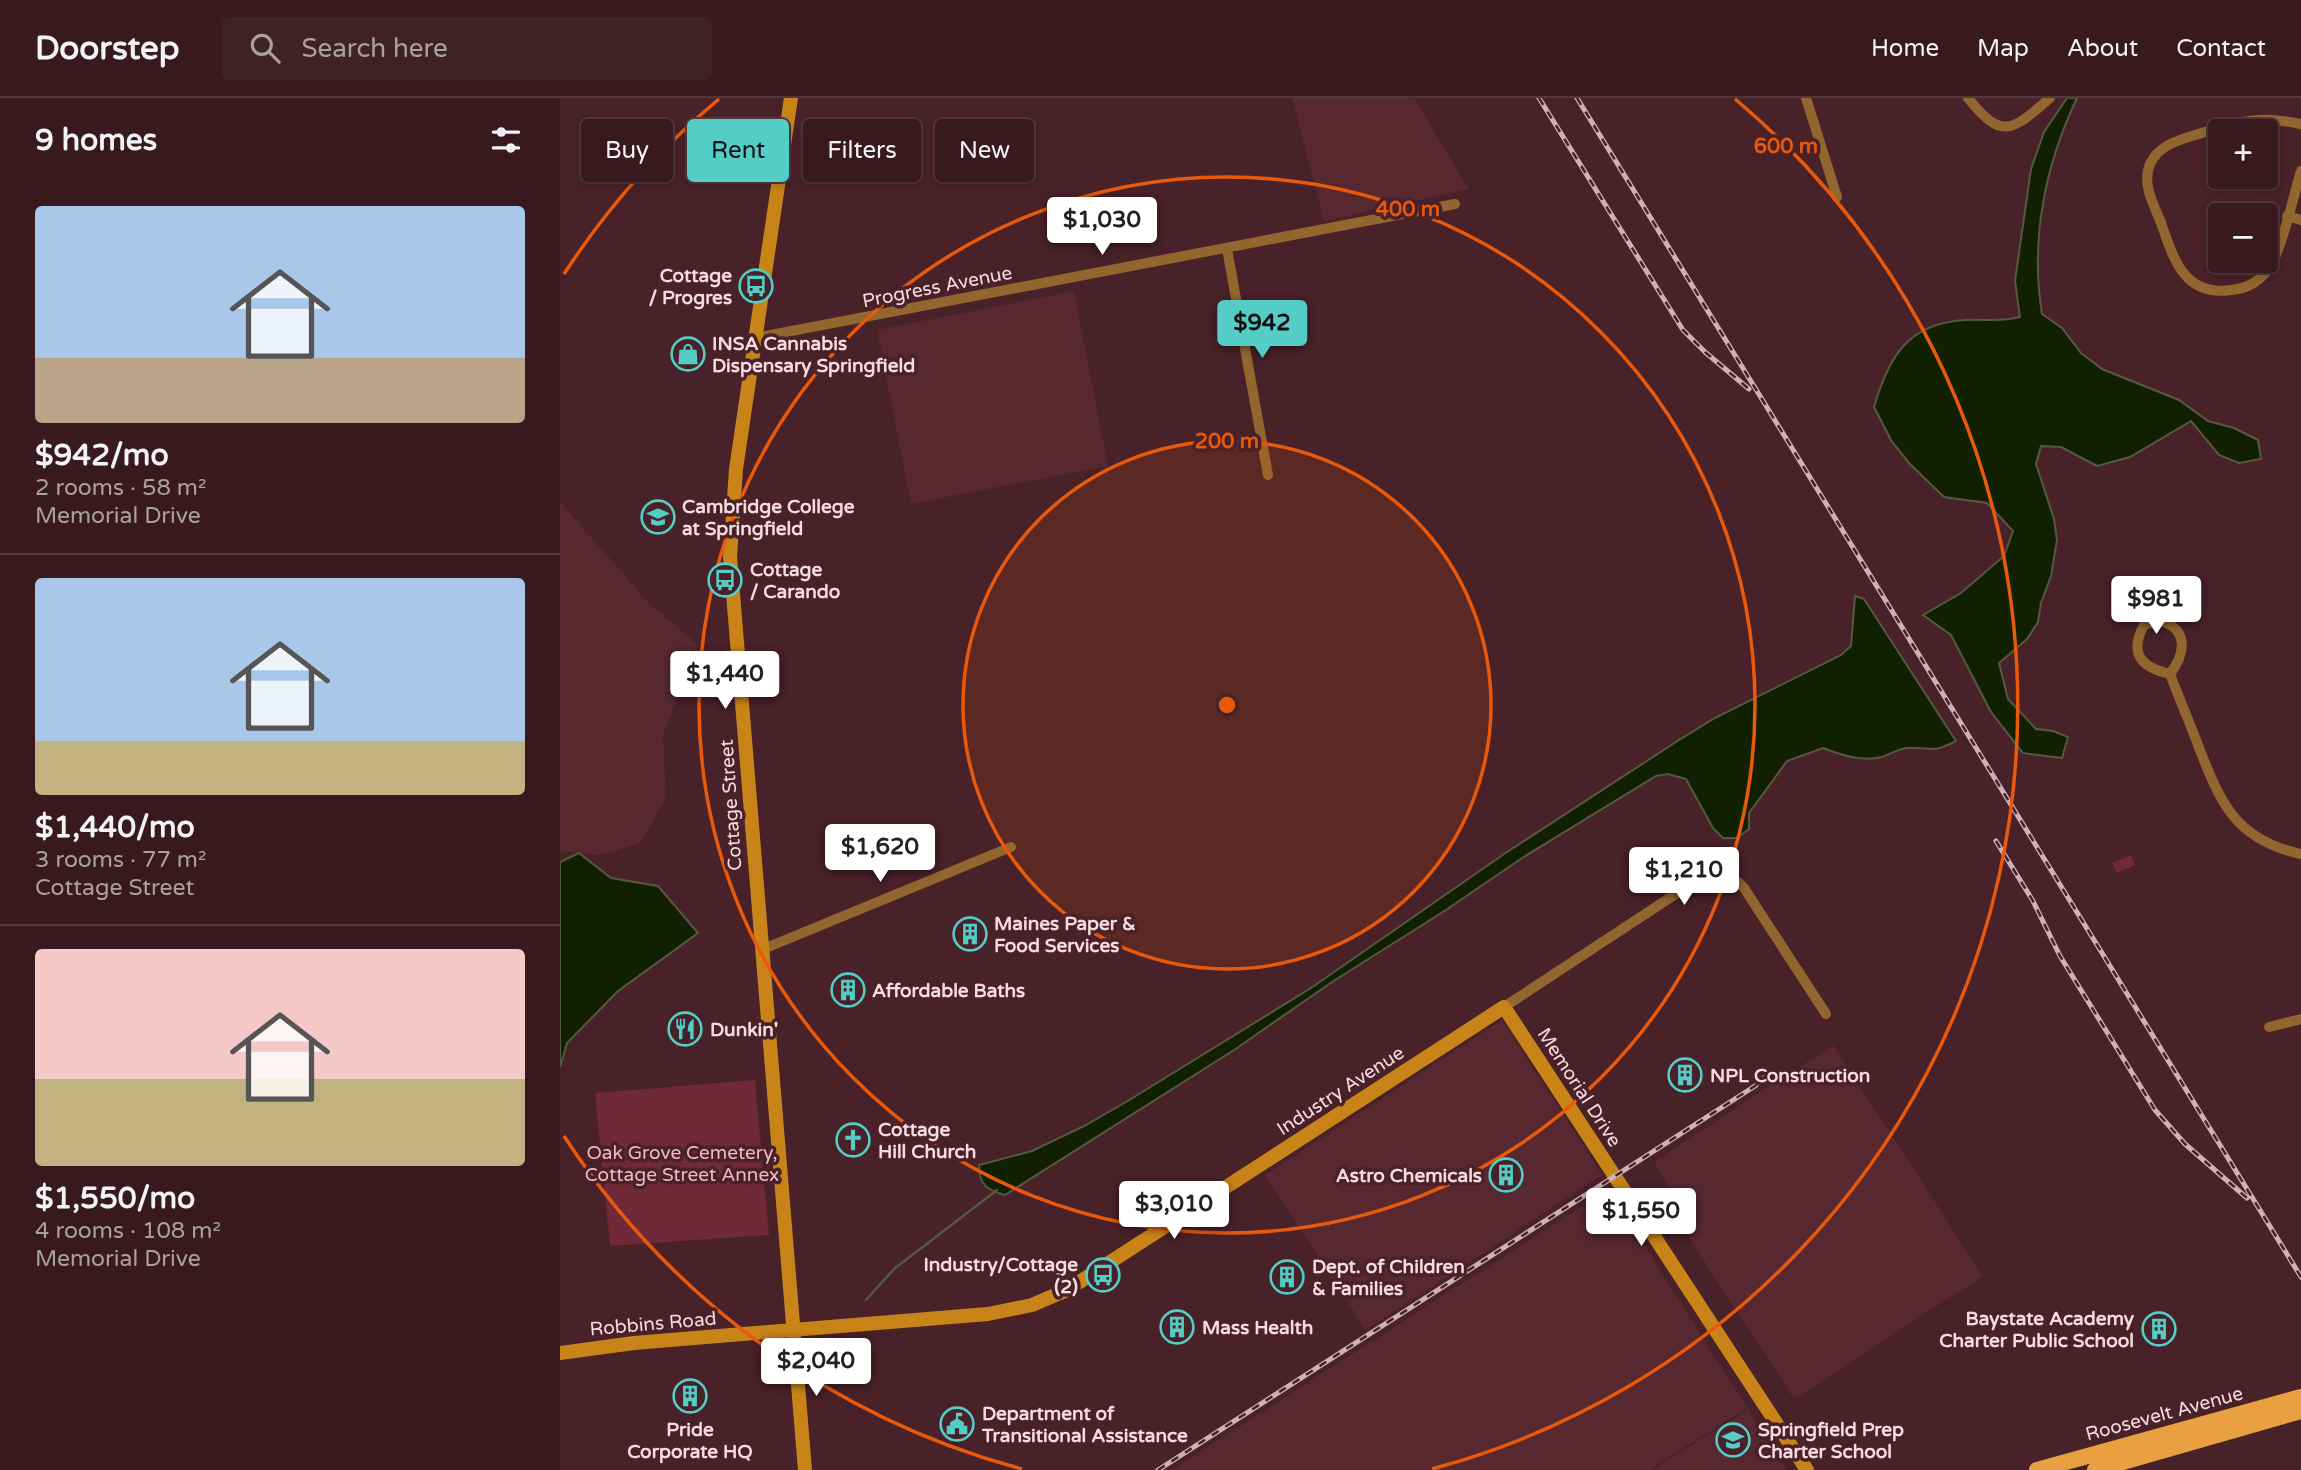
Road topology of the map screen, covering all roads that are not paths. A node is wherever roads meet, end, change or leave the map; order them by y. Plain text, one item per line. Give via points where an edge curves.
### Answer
1 (791, 98) edge
2 (1806, 98) edge
3 (1968, 98) edge
4 (2050, 98) edge
5 (2301, 124) edge
6 (2301, 171) edge
7 (1837, 197) dead end
8 (1455, 204) dead end
9 (2287, 216) junction
10 (2301, 220) edge
11 (1227, 249) junction
12 (755, 338) junction
13 (1268, 475) dead end
14 (2169, 674) junction
15 (1011, 847) dead end
16 (2301, 854) edge
17 (761, 950) junction
18 (1504, 1007) junction
19 (1826, 1014) dead end
20 (2301, 1019) edge
21 (2269, 1027) dead end
22 (792, 1329) junction
23 (560, 1353) edge
24 (2301, 1397) edge
25 (2301, 1411) edge
26 (805, 1470) edge
27 (1807, 1470) edge
28 (2038, 1470) edge
29 (2095, 1470) edge

1 - 12 street, Cottage Street
2 - 7 street
3 - 4 street via 1994,126 2004,128
5 - 9 street via 2248,119 2174,142 2160,150 2148,173 2149,191 2171,253 2185,275 2200,287 2229,291 2260,278 2276,255
6 - 9 street
8 - 11 street, Progress Avenue
9 - 10 street
11 - 12 street, Progress Avenue
11 - 13 street
12 - 17 street, Cottage Street via 736,469 730,557
14 - 14 street via 2145,664 2136,651 2136,640 2150,622 2166,622 2181,638 2182,652
14 - 16 street via 2220,800 2264,841
15 - 17 street
17 - 22 street, Cottage Street
18 - 19 street, Industry Avenue via 1700,878 1720,873 1735,877 1744,888
18 - 22 street, Industry Avenue via 1060,1294 1020,1309 988,1314
18 - 27 street, Memorial Drive
20 - 21 street
22 - 23 street, Robbins Road
22 - 26 street, Cottage Street
24 - 28 main road, Roosevelt Avenue
25 - 29 main road, Roosevelt Avenue

